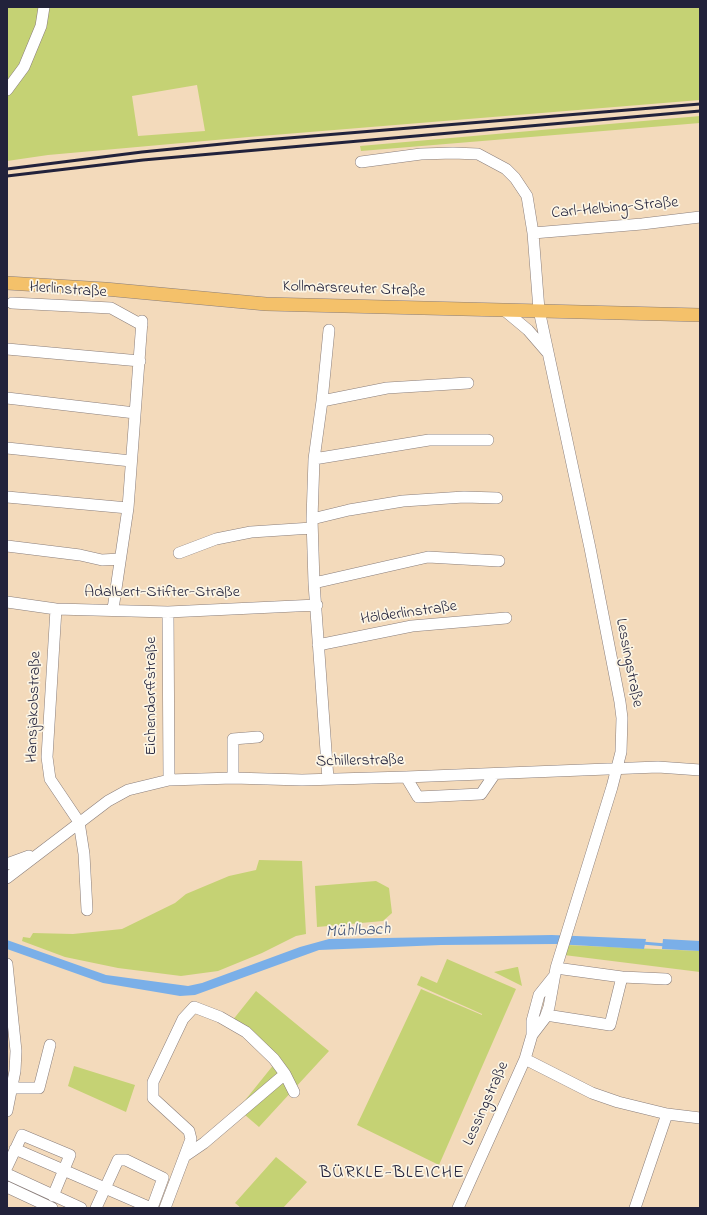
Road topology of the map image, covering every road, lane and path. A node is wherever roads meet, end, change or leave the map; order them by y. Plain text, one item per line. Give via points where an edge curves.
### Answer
1 (44, 7) edge
2 (7, 90) edge
3 (361, 162) dead end
4 (700, 217) edge
5 (533, 233) junction
6 (7, 283) edge
7 (12, 303) dead end
8 (504, 310) junction
9 (539, 310) junction
10 (700, 315) edge
11 (329, 330) dead end
12 (7, 349) edge
13 (548, 353) junction
14 (140, 361) junction
15 (468, 383) dead end
16 (7, 398) edge
17 (322, 401) junction
18 (135, 413) junction
19 (488, 440) dead end
20 (7, 448) edge
21 (314, 459) junction
22 (131, 461) junction
23 (7, 497) edge
24 (497, 498) dead end
25 (128, 508) junction
26 (312, 523) junction
27 (7, 546) edge
28 (179, 553) dead end
29 (120, 559) junction
30 (499, 561) dead end
31 (314, 583) junction
32 (7, 602) edge
33 (316, 605) junction
34 (56, 609) junction
35 (113, 609) junction
36 (168, 612) junction
37 (506, 618) dead end
38 (318, 645) junction
39 (258, 738) dead end
40 (616, 770) junction
41 (700, 770) edge
42 (494, 775) junction
43 (406, 777) junction
44 (233, 778) junction
45 (328, 779) junction
46 (169, 780) junction
47 (79, 822) junction
48 (41, 851) junction
49 (7, 864) edge
50 (7, 878) edge
51 (87, 910) dead end
52 (7, 964) edge
53 (556, 971) junction
54 (622, 977) junction
55 (666, 979) dead end
56 (546, 1015) junction
57 (532, 1035) junction
58 (50, 1045) dead end
59 (525, 1059) junction
60 (285, 1074) junction
61 (13, 1088) junction
62 (294, 1092) dead end
63 (7, 1111) edge
64 (667, 1114) junction
65 (700, 1118) edge
66 (16, 1149) junction
67 (185, 1156) junction
68 (7, 1167) edge
69 (64, 1171) junction
70 (7, 1174) edge
71 (7, 1187) edge
72 (105, 1189) junction
73 (53, 1196) junction
74 (52, 1208) edge
75 (81, 1208) edge
76 (96, 1208) edge
77 (151, 1208) edge
78 (165, 1208) edge
79 (458, 1208) edge
80 (634, 1208) edge

1 - 2 street via 41,26 24,67
3 - 5 street, Carl-Helbing-Straße via 421,154 478,154 506,169 515,178 527,196
4 - 5 street, Carl-Helbing-Straße
5 - 9 street, Carl-Helbing-Straße
6 - 8 main road, Kollmarsreuter Straße via 266,304
7 - 14 street, Herlinstraße via 111,308 142,323
8 - 9 main road, Kollmarsreuter Straße
8 - 13 street, Lessingstraße via 528,330
9 - 10 main road, Kollmarsreuter Straße
9 - 13 street, Lessingstraße
11 - 17 street
12 - 14 street
13 - 40 street, Lessingstraße via 622,709 622,741
14 - 18 street, Herlinstraße
15 - 17 street via 387,388
16 - 18 street
17 - 21 street
18 - 22 street, Herlinstraße
19 - 21 street via 429,440
20 - 22 street
21 - 26 street
22 - 25 street, Herlinstraße
23 - 25 street
24 - 26 street via 464,497 403,501 349,510
25 - 29 street, Herlinstraße
26 - 28 street via 216,539
26 - 31 street
27 - 29 street via 102,560
29 - 35 street, Herlinstraße
30 - 31 street via 428,557
31 - 33 street
32 - 34 street, Adalbert-Stifter-Straße
33 - 36 street, Adalbert-Stifter-Straße
33 - 38 street
34 - 35 street, Adalbert-Stifter-Straße
34 - 47 street, Hansjakobstraße via 47,757 50,779
35 - 36 street, Adalbert-Stifter-Straße
36 - 46 street, Eichendorffstraße
37 - 38 street, Hölderlinstraße via 412,626
38 - 45 street
39 - 44 street via 233,739
40 - 41 street, Schillerstraße via 658,767
40 - 42 street, Schillerstraße
40 - 53 street, Lessingstraße
42 - 43 street, Schillerstraße
42 - 43 street via 481,794 418,796
43 - 45 street, Schillerstraße
44 - 45 street, Schillerstraße
44 - 46 street, Schillerstraße
46 - 47 street, Schillerstraße via 128,790
47 - 48 street, Schillerstraße
47 - 51 street via 84,854
48 - 49 street, Schillerstraße
48 - 50 street, Schillerstraße
52 - 61 street via 16,1051
53 - 54 street
53 - 56 street, Lessingstraße via 552,998
53 - 57 street, Lessingstraße via 537,1000
54 - 55 street
54 - 56 street via 610,1025
56 - 57 street, Lessingstraße
57 - 59 street, Lessingstraße
58 - 61 street via 39,1088
59 - 64 street via 592,1092 618,1102
59 - 79 street, Lessingstraße
60 - 62 street
60 - 67 street
60 - 67 street via 274,1059 246,1032 220,1017 194,1007 183,1019 153,1082 153,1098 189,1131 191,1139
61 - 63 street
64 - 65 street
64 - 80 street
66 - 68 street
66 - 69 street
66 - 69 street via 22,1135 70,1155
67 - 78 street
69 - 72 street
69 - 73 street
70 - 73 street
71 - 74 street
72 - 76 street
72 - 77 street
72 - 77 street via 118,1160 126,1160 163,1178
73 - 75 street

